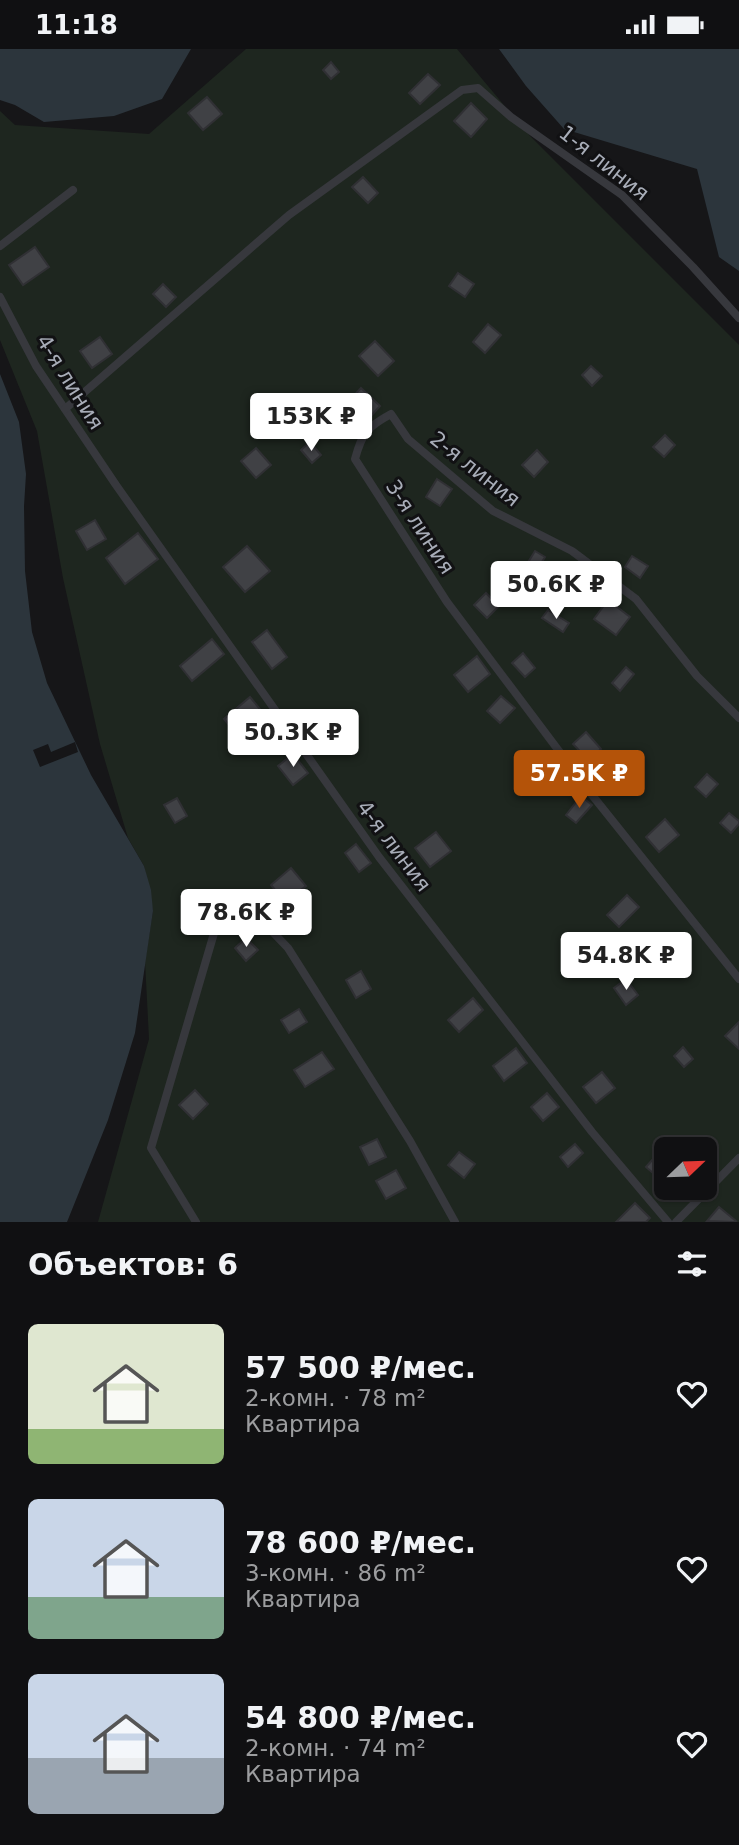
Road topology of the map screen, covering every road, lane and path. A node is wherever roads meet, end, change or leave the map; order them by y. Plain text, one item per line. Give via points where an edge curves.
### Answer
1 (74, 190) dead end
2 (0, 246) edge
3 (0, 297) edge
4 (739, 319) edge
5 (65, 408) junction
6 (355, 459) joint
7 (739, 718) edge
8 (739, 979) edge
9 (739, 1158) edge
10 (196, 1222) edge
11 (455, 1222) edge
12 (668, 1222) edge
13 (676, 1222) edge

1 - 2 lane
3 - 5 lane, 4-я линия via 36,366
4 - 5 lane, 1-я линия via 622,195 511,117 478,88 462,90 289,215
5 - 12 lane, 4-я линия via 379,857 592,1132
6 - 7 lane, 2-я линия via 360,437 391,414 408,439 493,510 572,551 636,599 697,675
6 - 8 lane, 3-я линия via 447,603
9 - 13 lane
10 - 11 lane via 151,1148 222,906 244,902 288,948 410,1141

